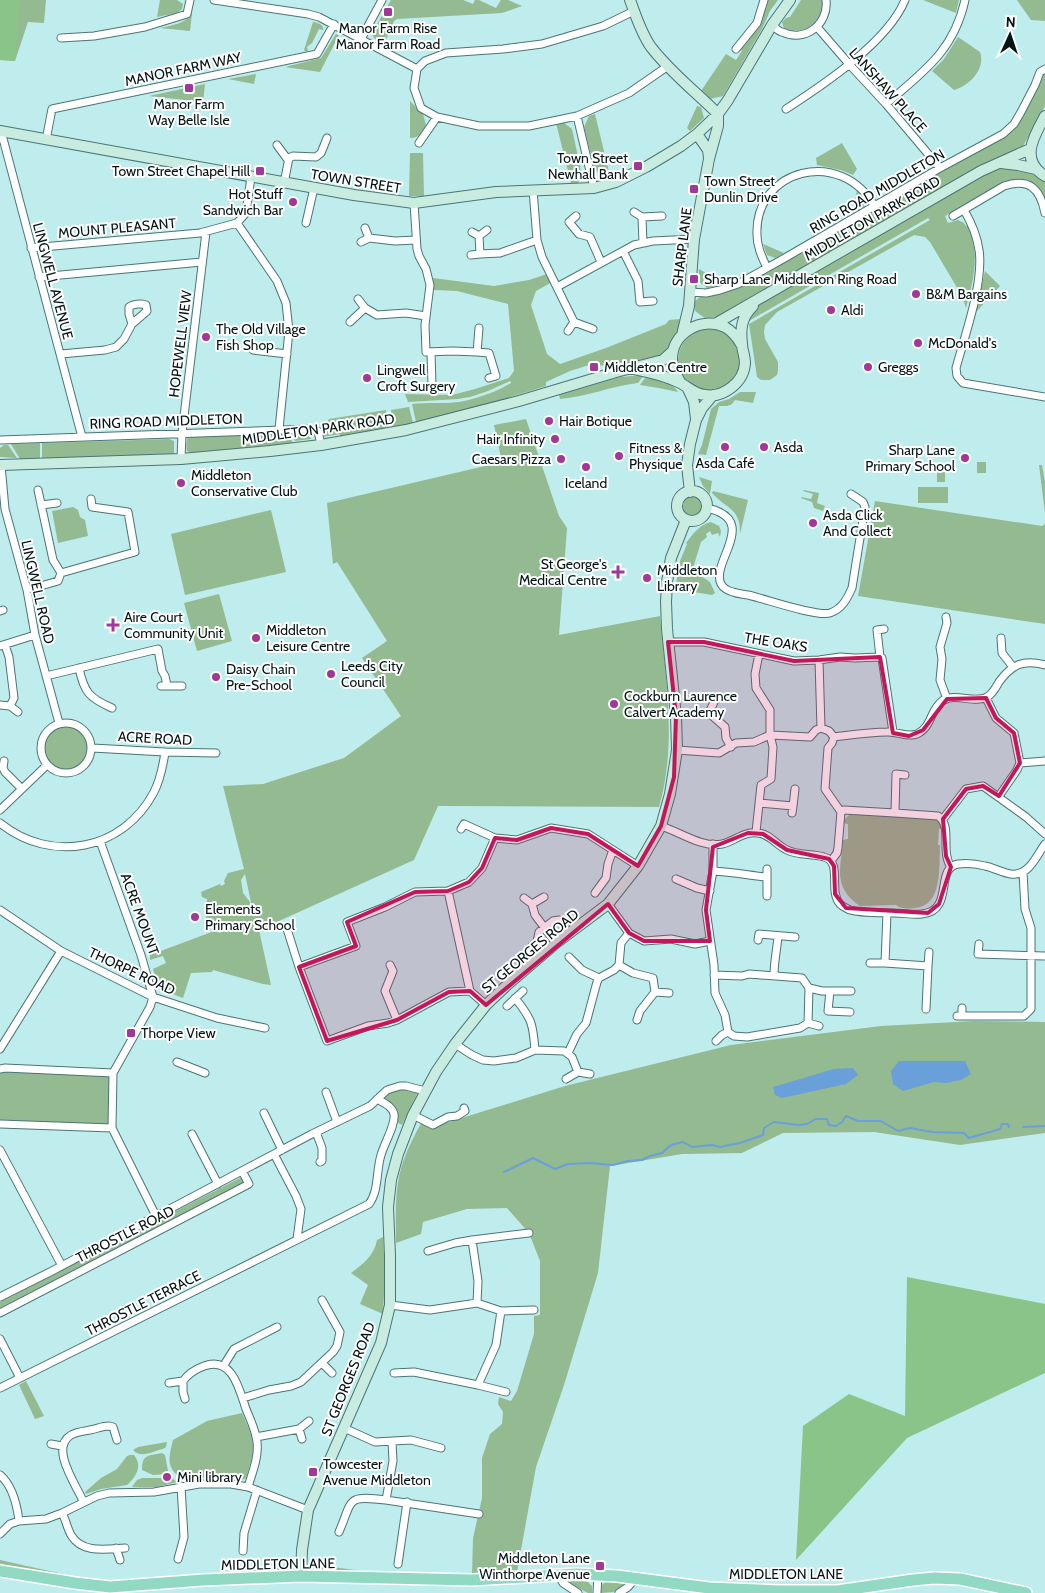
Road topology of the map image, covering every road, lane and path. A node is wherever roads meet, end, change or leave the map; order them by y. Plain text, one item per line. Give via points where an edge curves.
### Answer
1 (190, 0) edge
2 (214, 0) edge
3 (382, 0) edge
4 (630, 0) edge
5 (764, 0) edge
6 (790, 0) edge
7 (826, 0) edge
8 (904, 0) edge
9 (965, 0) edge
10 (634, 11) junction
11 (334, 24) junction
12 (772, 25) junction
13 (817, 28) junction
14 (61, 38) dead end
15 (361, 39) junction
16 (736, 49) dead end
17 (849, 64) junction
18 (668, 66) junction
19 (417, 69) junction
20 (1045, 69) edge
21 (886, 104) junction
22 (786, 109) dead end
23 (718, 114) junction
24 (577, 116) junction
25 (1045, 116) edge
26 (436, 117) junction
27 (0, 131) edge
28 (697, 134) junction
29 (327, 138) dead end
30 (46, 140) junction
31 (419, 143) dead end
32 (277, 145) dead end
33 (1030, 149) junction
34 (709, 159) junction
35 (288, 160) junction
36 (1000, 163) junction
37 (940, 168) junction
38 (1036, 170) junction
39 (1045, 176) edge
40 (251, 177) junction
41 (284, 183) junction
42 (314, 188) junction
43 (594, 188) junction
44 (532, 190) junction
45 (703, 191) joint
46 (414, 203) junction
47 (875, 207) junction
48 (964, 210) junction
49 (634, 212) dead end
50 (1045, 212) edge
51 (576, 216) dead end
52 (662, 216) dead end
53 (953, 216) dead end
54 (642, 218) junction
55 (237, 222) junction
56 (306, 223) dead end
57 (365, 228) dead end
58 (488, 230) dead end
59 (206, 232) junction
60 (369, 238) junction
61 (694, 239) junction
62 (416, 240) junction
63 (537, 240) junction
64 (360, 242) dead end
65 (643, 243) junction
66 (31, 248) junction
67 (623, 251) junction
68 (480, 254) junction
69 (471, 255) dead end
70 (202, 262) junction
71 (601, 262) junction
72 (767, 268) junction
73 (39, 277) junction
74 (557, 287) junction
75 (690, 292) junction
76 (358, 299) dead end
77 (759, 299) junction
78 (652, 301) dead end
79 (689, 306) junction
80 (365, 308) junction
81 (426, 316) junction
82 (350, 322) dead end
83 (574, 322) junction
84 (132, 324) dead end
85 (710, 324) junction
86 (479, 328) dead end
87 (592, 329) dead end
88 (568, 331) dead end
89 (682, 335) junction
90 (742, 344) junction
91 (253, 350) dead end
92 (673, 351) junction
93 (431, 352) junction
94 (477, 352) junction
95 (61, 354) junction
96 (287, 354) junction
97 (632, 368) junction
98 (488, 378) dead end
99 (432, 386) dead end
100 (684, 386) junction
101 (713, 395) junction
102 (1045, 397) edge
103 (696, 420) junction
104 (278, 429) junction
105 (182, 433) junction
106 (82, 437) junction
107 (0, 440) edge
108 (321, 445) junction
109 (181, 459) junction
110 (1, 465) edge
111 (38, 490) dead end
112 (690, 492) junction
113 (851, 494) dead end
114 (91, 499) dead end
115 (57, 503) dead end
116 (41, 505) junction
117 (707, 508) junction
118 (3, 511) edge
119 (686, 520) junction
120 (61, 573) junction
121 (27, 590) junction
122 (946, 617) dead end
123 (878, 629) dead end
124 (34, 635) junction
125 (1000, 638) dead end
126 (668, 642) junction
127 (2, 645) edge
128 (759, 654) junction
129 (881, 658) junction
130 (819, 660) junction
131 (1045, 665) edge
132 (1013, 667) junction
133 (78, 668) junction
134 (46, 676) junction
135 (182, 686) dead end
136 (986, 698) junction
137 (946, 699) junction
138 (715, 700) dead end
139 (0, 705) edge
140 (10, 706) junction
141 (112, 708) dead end
142 (18, 712) dead end
143 (60, 723) junction
144 (821, 728) junction
145 (893, 732) junction
146 (770, 734) junction
147 (834, 736) junction
148 (730, 747) junction
149 (92, 748) junction
150 (677, 750) junction
151 (165, 752) junction
152 (216, 753) dead end
153 (4, 761) dead end
154 (1045, 761) edge
155 (1020, 763) junction
156 (47, 765) junction
157 (905, 775) dead end
158 (22, 789) junction
159 (795, 789) dead end
160 (998, 796) junction
161 (759, 803) junction
162 (0, 810) edge
163 (841, 812) junction
164 (894, 813) junction
165 (943, 819) junction
166 (0, 823) edge
167 (661, 826) junction
168 (461, 829) dead end
169 (756, 832) junction
170 (1045, 834) edge
171 (496, 838) junction
172 (100, 841) junction
173 (713, 844) junction
174 (1045, 844) edge
175 (613, 850) junction
176 (831, 861) junction
177 (638, 866) junction
178 (951, 867) junction
179 (767, 869) dead end
180 (713, 871) junction
181 (1023, 872) junction
182 (691, 875) dead end
183 (766, 877) junction
184 (676, 879) dead end
185 (688, 884) junction
186 (448, 890) junction
187 (710, 891) junction
188 (595, 893) dead end
189 (544, 896) dead end
190 (767, 896) dead end
191 (524, 898) dead end
192 (532, 904) junction
193 (608, 904) junction
194 (0, 910) edge
195 (888, 913) junction
196 (559, 920) dead end
197 (545, 928) junction
198 (287, 929) dead end
199 (629, 933) junction
200 (778, 936) junction
201 (796, 936) dead end
202 (758, 940) dead end
203 (710, 941) junction
204 (556, 943) junction
205 (979, 944) dead end
206 (531, 947) dead end
207 (61, 951) junction
208 (929, 952) dead end
209 (1031, 955) junction
210 (1045, 956) edge
211 (569, 957) dead end
212 (870, 963) dead end
213 (884, 963) junction
214 (390, 965) dead end
215 (619, 965) junction
216 (928, 966) junction
217 (299, 967) junction
218 (714, 975) junction
219 (774, 975) junction
220 (599, 978) junction
221 (809, 988) junction
222 (845, 989) dead end
223 (470, 991) junction
224 (523, 991) dead end
225 (830, 991) junction
226 (655, 992) junction
227 (669, 993) dead end
228 (153, 997) junction
229 (515, 998) junction
230 (486, 1005) junction
231 (508, 1006) dead end
232 (926, 1009) dead end
233 (850, 1012) dead end
234 (961, 1013) dead end
235 (397, 1020) junction
236 (637, 1020) dead end
237 (808, 1022) junction
238 (819, 1026) dead end
239 (265, 1028) dead end
240 (728, 1032) junction
241 (716, 1040) dead end
242 (455, 1044) junction
243 (1, 1045) edge
244 (535, 1050) junction
245 (568, 1053) junction
246 (177, 1062) dead end
247 (0, 1069) edge
248 (578, 1072) junction
249 (113, 1073) junction
250 (205, 1073) dead end
251 (590, 1074) dead end
252 (566, 1079) dead end
253 (425, 1091) junction
254 (326, 1092) dead end
255 (377, 1099) junction
256 (467, 1110) dead end
257 (264, 1113) dead end
258 (413, 1116) junction
259 (337, 1122) junction
260 (0, 1124) edge
261 (112, 1128) junction
262 (316, 1132) junction
263 (192, 1134) dead end
264 (0, 1150) edge
265 (282, 1150) junction
266 (274, 1154) junction
267 (320, 1162) dead end
268 (242, 1171) junction
269 (218, 1184) junction
270 (156, 1216) junction
271 (529, 1233) dead end
272 (297, 1239) junction
273 (472, 1240) junction
274 (428, 1251) dead end
275 (62, 1266) junction
276 (0, 1296) edge
277 (322, 1300) dead end
278 (477, 1303) junction
279 (390, 1305) junction
280 (534, 1310) dead end
281 (501, 1311) junction
282 (0, 1314) edge
283 (277, 1327) dead end
284 (0, 1338) edge
285 (322, 1363) junction
286 (224, 1365) junction
287 (332, 1373) dead end
288 (394, 1373) dead end
289 (20, 1378) junction
290 (183, 1381) junction
291 (168, 1383) dead end
292 (478, 1385) junction
293 (0, 1388) edge
294 (506, 1392) dead end
295 (243, 1398) junction
296 (185, 1399) dead end
297 (309, 1421) dead end
298 (344, 1428) junction
299 (299, 1429) junction
300 (256, 1437) junction
301 (302, 1439) dead end
302 (117, 1440) dead end
303 (392, 1442) junction
304 (51, 1444) dead end
305 (62, 1446) junction
306 (441, 1448) dead end
307 (0, 1475) edge
308 (181, 1486) junction
309 (248, 1487) junction
310 (257, 1490) junction
311 (386, 1500) junction
312 (83, 1502) junction
313 (407, 1502) junction
314 (308, 1510) junction
315 (62, 1513) junction
316 (479, 1514) dead end
317 (19, 1521) junction
318 (235, 1532) dead end
319 (339, 1532) dead end
320 (244, 1533) junction
321 (0, 1534) edge
322 (116, 1548) junction
323 (125, 1548) dead end
324 (243, 1552) dead end
325 (120, 1560) dead end
326 (178, 1560) dead end
327 (398, 1564) dead end
328 (0, 1571) edge
329 (558, 1574) junction
330 (598, 1575) junction
331 (301, 1576) junction
332 (634, 1579) junction
333 (578, 1593) edge
334 (597, 1593) edge
335 (619, 1593) edge
336 (1026, 1593) edge

1 - 14 street via 187,14 145,27
2 - 11 street via 308,14
3 - 15 street
4 - 10 street
5 - 16 street via 757,23
6 - 12 street, TOWN STREET
7 - 13 street via 825,14
8 - 17 street via 886,31
9 - 21 street via 955,32 944,50
10 - 18 street via 650,46
10 - 19 street via 603,26 542,44 446,53 425,61
11 - 15 street
11 - 30 street, MANOR FARM WAY via 317,54 52,109
12 - 13 street via 795,35
12 - 23 street, TOWN STREET
13 - 17 street, LANSHAW PLACE
15 - 19 street
17 - 21 street, LANSHAW PLACE
17 - 22 street
18 - 23 street
18 - 24 street via 628,93
19 - 26 street via 414,88 421,108
20 - 37 street, RING ROAD MIDDLETON via 1040,72 1028,100 1007,132
21 - 37 street, LANSHAW PLACE
23 - 28 street, TOWN STREET
23 - 34 street, TOWN STREET
24 - 26 street via 529,126 479,126
24 - 43 street
25 - 33 street
26 - 31 street
27 - 30 street, TOWN STREET
27 - 66 street, LINGWELL AVENUE
28 - 34 street via 708,150
28 - 43 street, TOWN STREET via 646,167 616,182
29 - 35 street via 321,154 316,157 293,156
30 - 40 street, TOWN STREET
32 - 35 street
33 - 36 street, MIDDLETON PARK ROAD
33 - 38 street
34 - 45 street, TOWN STREET
35 - 41 street
36 - 38 street
36 - 77 street, MIDDLETON PARK ROAD
37 - 47 street, RING ROAD MIDDLETON
38 - 39 street
40 - 41 street, TOWN STREET
40 - 55 street via 246,213
41 - 42 street, TOWN STREET
42 - 46 street, TOWN STREET
42 - 56 street
43 - 44 street, TOWN STREET
44 - 46 street, TOWN STREET
44 - 63 street
45 - 61 street, SHARP LANE
46 - 62 street
47 - 72 street, RING ROAD MIDDLETON
47 - 72 street via 856,183 838,174 819,171 790,178 768,197 759,214 756,234
48 - 50 street via 1013,183 1037,190
48 - 53 street
48 - 102 street via 977,240 980,265 956,376 963,383
49 - 54 street
51 - 71 street via 569,222 579,234 590,237
52 - 54 street
54 - 65 street
55 - 59 street, MOUNT PLEASANT
55 - 96 street via 277,281 286,303
57 - 60 street
58 - 68 street via 475,234
59 - 66 street, MOUNT PLEASANT
59 - 70 street, HOPEWELL VIEW
60 - 62 street
60 - 64 street
61 - 65 street
61 - 75 street, SHARP LANE
62 - 81 street via 430,285
63 - 68 street via 500,253
63 - 74 street
65 - 67 street
66 - 73 street, LINGWELL AVENUE
67 - 71 street
67 - 78 street via 638,281 640,302
68 - 69 street
70 - 73 street
70 - 105 street, HOPEWELL VIEW
71 - 74 street
72 - 75 street, RING ROAD MIDDLETON via 720,290
73 - 95 street, LINGWELL AVENUE
74 - 83 street
75 - 79 street, SHARP LANE
76 - 80 street
77 - 85 street, MIDDLETON PARK ROAD
77 - 90 street, MIDDLETON PARK ROAD via 744,315
79 - 85 street, SHARP LANE via 693,315
79 - 89 street, SHARP LANE
80 - 81 street via 383,316 406,313
80 - 82 street
81 - 93 street via 426,352
83 - 87 street
83 - 88 street
84 - 95 street via 116,347
85 - 89 street, MIDDLETON PARK ROAD via 696,325
85 - 90 street via 726,328
86 - 94 street
89 - 92 street
90 - 101 street, MIDDLETON PARK ROAD via 745,364 738,380 731,388
91 - 96 street
92 - 97 street, MIDDLETON PARK ROAD via 663,360
92 - 100 street via 675,372
93 - 94 street
93 - 99 street
94 - 98 street via 489,353 496,376
95 - 106 street, LINGWELL AVENUE
96 - 104 street
97 - 100 street, MIDDLETON PARK ROAD via 661,374
97 - 108 street, MIDDLETON PARK ROAD via 406,430
100 - 101 street, MIDDLETON PARK ROAD via 705,396
100 - 103 street via 694,402
101 - 103 street
103 - 112 street via 687,465
104 - 105 street, RING ROAD MIDDLETON
104 - 108 street, RING ROAD MIDDLETON via 318,431
105 - 106 street, RING ROAD MIDDLETON
105 - 109 street, HOPEWELL VIEW
106 - 107 street, RING ROAD MIDDLETON
108 - 109 street, MIDDLETON PARK ROAD
109 - 110 street, MIDDLETON PARK ROAD
110 - 118 street, LINGWELL ROAD
111 - 116 street
112 - 117 street via 702,495
112 - 119 street via 682,496 677,506
113 - 117 street via 865,507 852,588 840,609 829,613 726,590 721,583 720,570 732,529 724,515
114 - 120 street via 92,507 128,512 134,552
115 - 116 street
116 - 120 street via 53,560
117 - 119 street via 700,520
118 - 121 street, LINGWELL ROAD
119 - 126 street, ST GEORGES ROAD via 671,558 667,582
120 - 121 street via 58,581
121 - 124 street, LINGWELL ROAD
122 - 137 street via 940,647 940,680
123 - 129 street
124 - 127 street
124 - 134 street, LINGWELL ROAD
125 - 132 street via 1002,653
126 - 128 street, THE OAKS via 704,642
126 - 150 street, ST GEORGES ROAD
127 - 140 street via 9,657 14,698
128 - 130 street, THE OAKS via 794,661
128 - 146 street via 756,688 770,710
129 - 130 street, THE OAKS
129 - 145 street
130 - 144 street
131 - 132 street via 1026,662
132 - 136 street
133 - 134 street
133 - 135 street via 158,649 165,676 164,686
133 - 141 street via 88,693
134 - 143 street, LINGWELL ROAD
136 - 137 street
136 - 155 street via 996,718 1014,733
137 - 145 street via 923,730 909,736
138 - 148 street via 705,713 725,727
139 - 140 street
140 - 142 street
143 - 149 street via 68,722 82,728 90,737
143 - 156 street via 48,729 41,742 40,750
144 - 146 street via 810,737
144 - 147 street
145 - 147 street
146 - 148 street via 754,742
146 - 161 street via 773,747 771,779 760,785
147 - 163 street via 828,748 825,789
148 - 150 street via 719,753
149 - 151 street, ACRE ROAD
149 - 156 street via 87,763 76,771 63,773
150 - 167 street, ST GEORGES ROAD
151 - 152 street, ACRE ROAD
151 - 172 street via 159,779 149,801 122,829
153 - 158 street via 5,772
154 - 155 street
155 - 160 street
156 - 158 street
157 - 164 street via 896,774
158 - 162 street
159 - 161 street via 793,810
160 - 165 street via 983,786 966,789
160 - 170 street
161 - 169 street
163 - 164 street
163 - 176 street via 837,853
164 - 165 street
165 - 178 street via 946,825 946,856
166 - 172 street via 43,845 69,847
167 - 173 street
167 - 177 street, ST GEORGES ROAD
168 - 171 street via 464,824
169 - 173 street
169 - 176 street via 770,837 787,850
171 - 175 street via 517,840 550,828 588,834
171 - 186 street via 482,868 469,882
172 - 228 street, ACRE MOUNT via 142,955
173 - 180 street
174 - 181 street
175 - 177 street
175 - 188 street via 606,878
176 - 195 street via 834,866 834,894 840,904 852,910
177 - 193 street, ST GEORGES ROAD
178 - 181 street via 956,864 978,865 1010,874
178 - 195 street via 946,875 942,898 934,910 921,914
179 - 183 street
180 - 183 street
180 - 187 street
181 - 209 street via 1025,909 1031,928
182 - 185 street
183 - 190 street
184 - 185 street
185 - 187 street
186 - 217 street via 415,892 348,922 356,946
186 - 223 street
187 - 203 street via 706,910
189 - 192 street
191 - 192 street
192 - 197 street via 535,915
193 - 199 street
193 - 204 street, ST GEORGES ROAD
194 - 207 street, THORPE ROAD
195 - 213 street
196 - 197 street
197 - 204 street
197 - 206 street
198 - 217 street
199 - 203 street via 644,941 671,939 695,944
199 - 215 street via 621,943
200 - 201 street
200 - 202 street via 759,934
200 - 219 street
203 - 218 street
204 - 230 street, ST GEORGES ROAD
205 - 209 street via 978,957
207 - 228 street, THORPE ROAD
207 - 243 street
208 - 216 street
209 - 210 street
209 - 234 street via 1030,1009 1024,1016
211 - 220 street via 582,970
212 - 213 street
213 - 216 street
214 - 235 street via 392,971 384,991
215 - 220 street
215 - 226 street via 633,973 654,978
216 - 232 street
217 - 235 street via 327,1041 368,1026
218 - 219 street
218 - 240 street via 715,993 725,1015
219 - 221 street via 802,978
220 - 245 street via 586,1023
221 - 225 street
221 - 237 street
222 - 225 street
223 - 230 street
223 - 235 street via 450,992
224 - 229 street
225 - 233 street via 828,1010
226 - 227 street
226 - 236 street
228 - 239 street, THORPE ROAD via 216,1018
228 - 249 street
229 - 231 street
229 - 244 street via 531,1021
230 - 242 street, ST GEORGES ROAD
237 - 238 street
237 - 240 street via 800,1028 747,1037
240 - 241 street
242 - 244 street via 483,1060 494,1061 516,1058
242 - 253 street, ST GEORGES ROAD
244 - 245 street
245 - 248 street
246 - 250 street
247 - 249 street
248 - 251 street
248 - 252 street
249 - 261 street
253 - 255 street, THROSTLE ROAD via 400,1086 387,1090
253 - 258 street, ST GEORGES ROAD
254 - 259 street
255 - 259 street, THROSTLE ROAD via 370,1106
255 - 272 street, THROSTLE TERRACE via 389,1106 395,1117 381,1156 373,1198 369,1204
256 - 258 street via 433,1125
257 - 265 street
258 - 279 street, ST GEORGES ROAD via 398,1154 389,1196
259 - 262 street, THROSTLE ROAD
260 - 261 street
261 - 270 street
262 - 265 street, THROSTLE ROAD
262 - 267 street via 322,1148
263 - 269 street
264 - 275 street
265 - 266 street, THROSTLE ROAD
266 - 268 street, THROSTLE ROAD
266 - 272 street via 300,1209
268 - 269 street, THROSTLE ROAD
268 - 282 street, THROSTLE ROAD via 249,1184
269 - 270 street, THROSTLE ROAD
270 - 275 street, THROSTLE ROAD
271 - 273 street
272 - 289 street, THROSTLE TERRACE
273 - 274 street
273 - 278 street via 478,1281
275 - 276 street, THROSTLE ROAD
277 - 285 street via 340,1332 337,1346
278 - 279 street via 430,1310
278 - 281 street
279 - 298 street, ST GEORGES ROAD via 381,1342
280 - 281 street
281 - 292 street via 496,1345
283 - 286 street via 234,1349
284 - 289 street
285 - 287 street
285 - 295 street via 301,1382
286 - 290 street via 217,1363 201,1367
286 - 295 street
288 - 292 street via 414,1372
289 - 293 street, THROSTLE TERRACE
290 - 291 street
290 - 296 street
292 - 294 street
295 - 300 street
297 - 299 street
298 - 303 street via 375,1442
298 - 314 street, ST GEORGES ROAD
299 - 300 street
299 - 301 street
300 - 309 street via 256,1458
302 - 305 street via 113,1427 105,1426 70,1435
303 - 306 street via 411,1440
303 - 311 street via 393,1461
304 - 305 street
305 - 312 street via 64,1463
307 - 317 street via 12,1492
308 - 309 street via 214,1483
308 - 312 street via 154,1492 109,1493
308 - 326 street via 184,1537
309 - 310 street
310 - 314 street
310 - 320 street
311 - 313 street
311 - 319 street via 360,1497 354,1501 348,1507
312 - 315 street
313 - 316 street
313 - 327 street
314 - 331 street, ST GEORGES ROAD
315 - 317 street via 46,1519
315 - 322 street via 71,1536 80,1545 96,1549
317 - 321 street via 10,1524
318 - 320 street
320 - 324 street
322 - 323 street
322 - 325 street
328 - 331 main road, MIDDLETON LANE via 110,1587
329 - 330 main road, MIDDLETON LANE
329 - 331 main road, MIDDLETON LANE via 472,1580
329 - 333 street via 563,1583
330 - 332 main road, MIDDLETON LANE
330 - 334 street
332 - 335 street
332 - 336 main road, MIDDLETON LANE via 709,1588 796,1592 837,1591 934,1578 960,1579

